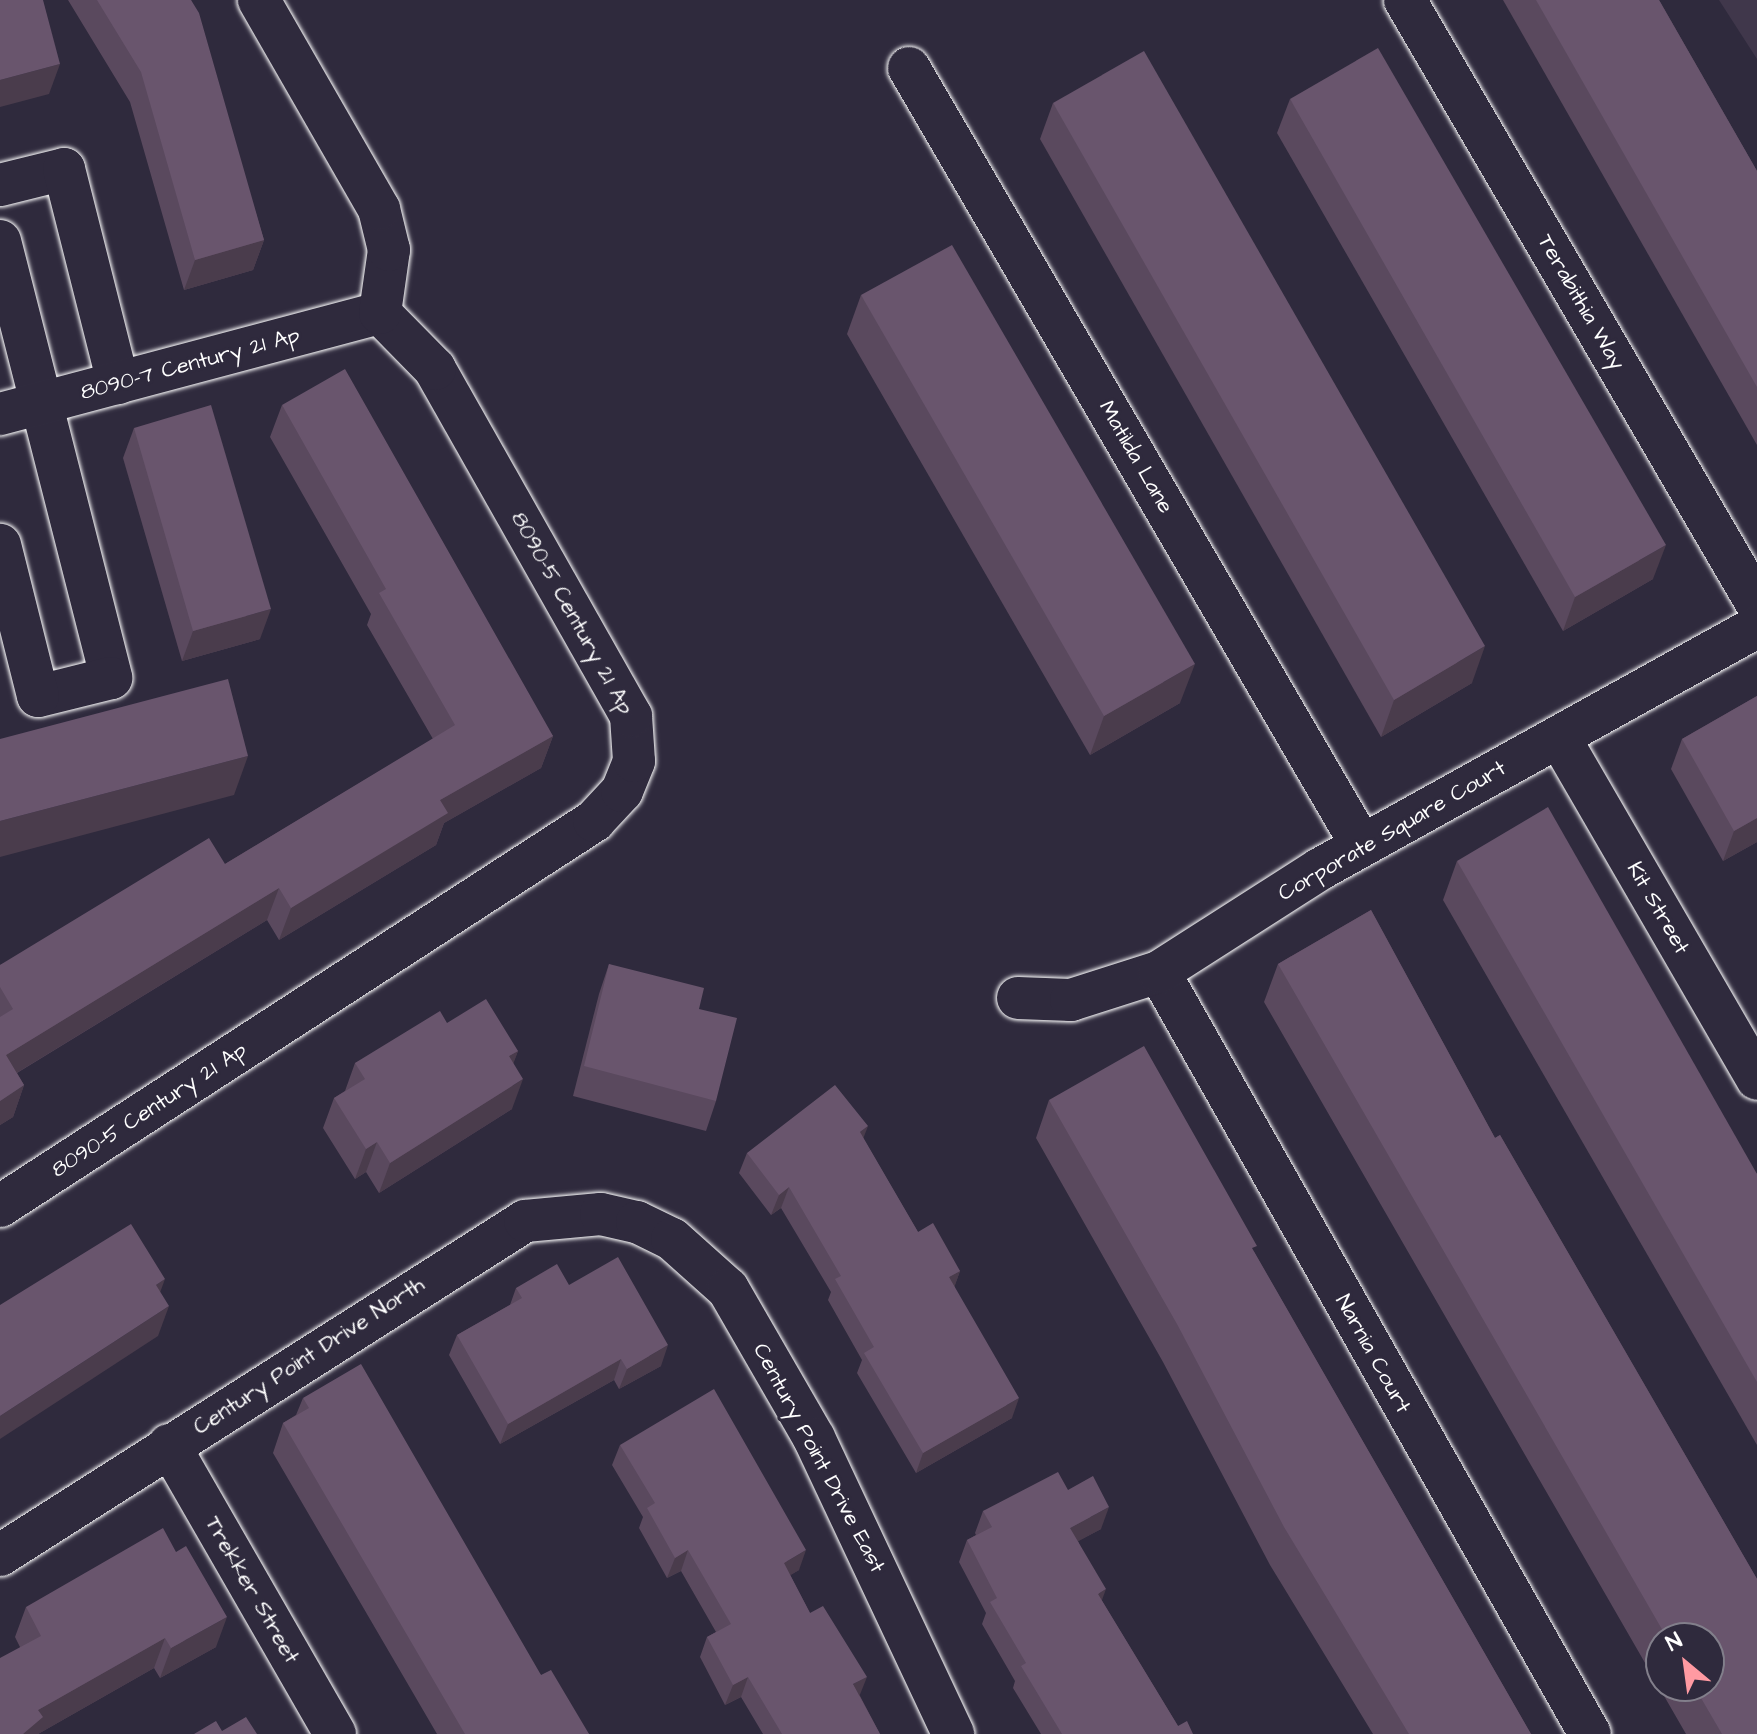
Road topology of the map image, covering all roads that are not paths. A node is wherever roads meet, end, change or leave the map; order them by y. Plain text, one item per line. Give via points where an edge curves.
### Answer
1 (259, 0) edge
2 (1405, 0) edge
3 (909, 68) dead end
4 (0, 185) edge
5 (0, 241) edge
6 (380, 313) junction
7 (118, 383) junction
8 (44, 404) junction
9 (0, 414) edge
10 (0, 545) edge
11 (1757, 604) edge
12 (1757, 627) edge
13 (1559, 737) junction
14 (1362, 846) junction
15 (1159, 972) junction
16 (1018, 998) dead end
17 (1757, 1079) edge
18 (0, 1206) edge
19 (637, 1222) joint
20 (169, 1445) junction
21 (0, 1555) edge
22 (335, 1734) edge
23 (953, 1734) edge
24 (1590, 1734) edge

1 - 6 street via 379,209 389,250
2 - 11 street, Terabithia Way
3 - 14 street, Matilda Lane
4 - 7 street via 64,169
5 - 8 street
6 - 7 street, 8090-7 Century 21 Ap
6 - 18 street, 8090-5 Century 21 Ap via 435,369 631,716 634,761 622,791 594,821
7 - 8 street, 8090-7 Century 21 Ap
8 - 9 street, 8090-7 Century 21 Ap
8 - 10 street via 111,678 38,696
12 - 13 street, Corporate Square Court
13 - 14 street, Corporate Square Court
13 - 17 street, Kit Street
14 - 15 street, Corporate Square Court
15 - 16 street, Corporate Square Court via 1071,1000
15 - 24 street, Narnia Court
19 - 20 street, Century Point Drive North via 601,1214 525,1221
19 - 23 street, Century Point Drive East via 672,1239 728,1289 814,1438
20 - 21 street, Century Point Drive North
20 - 22 street, Trekker Street

